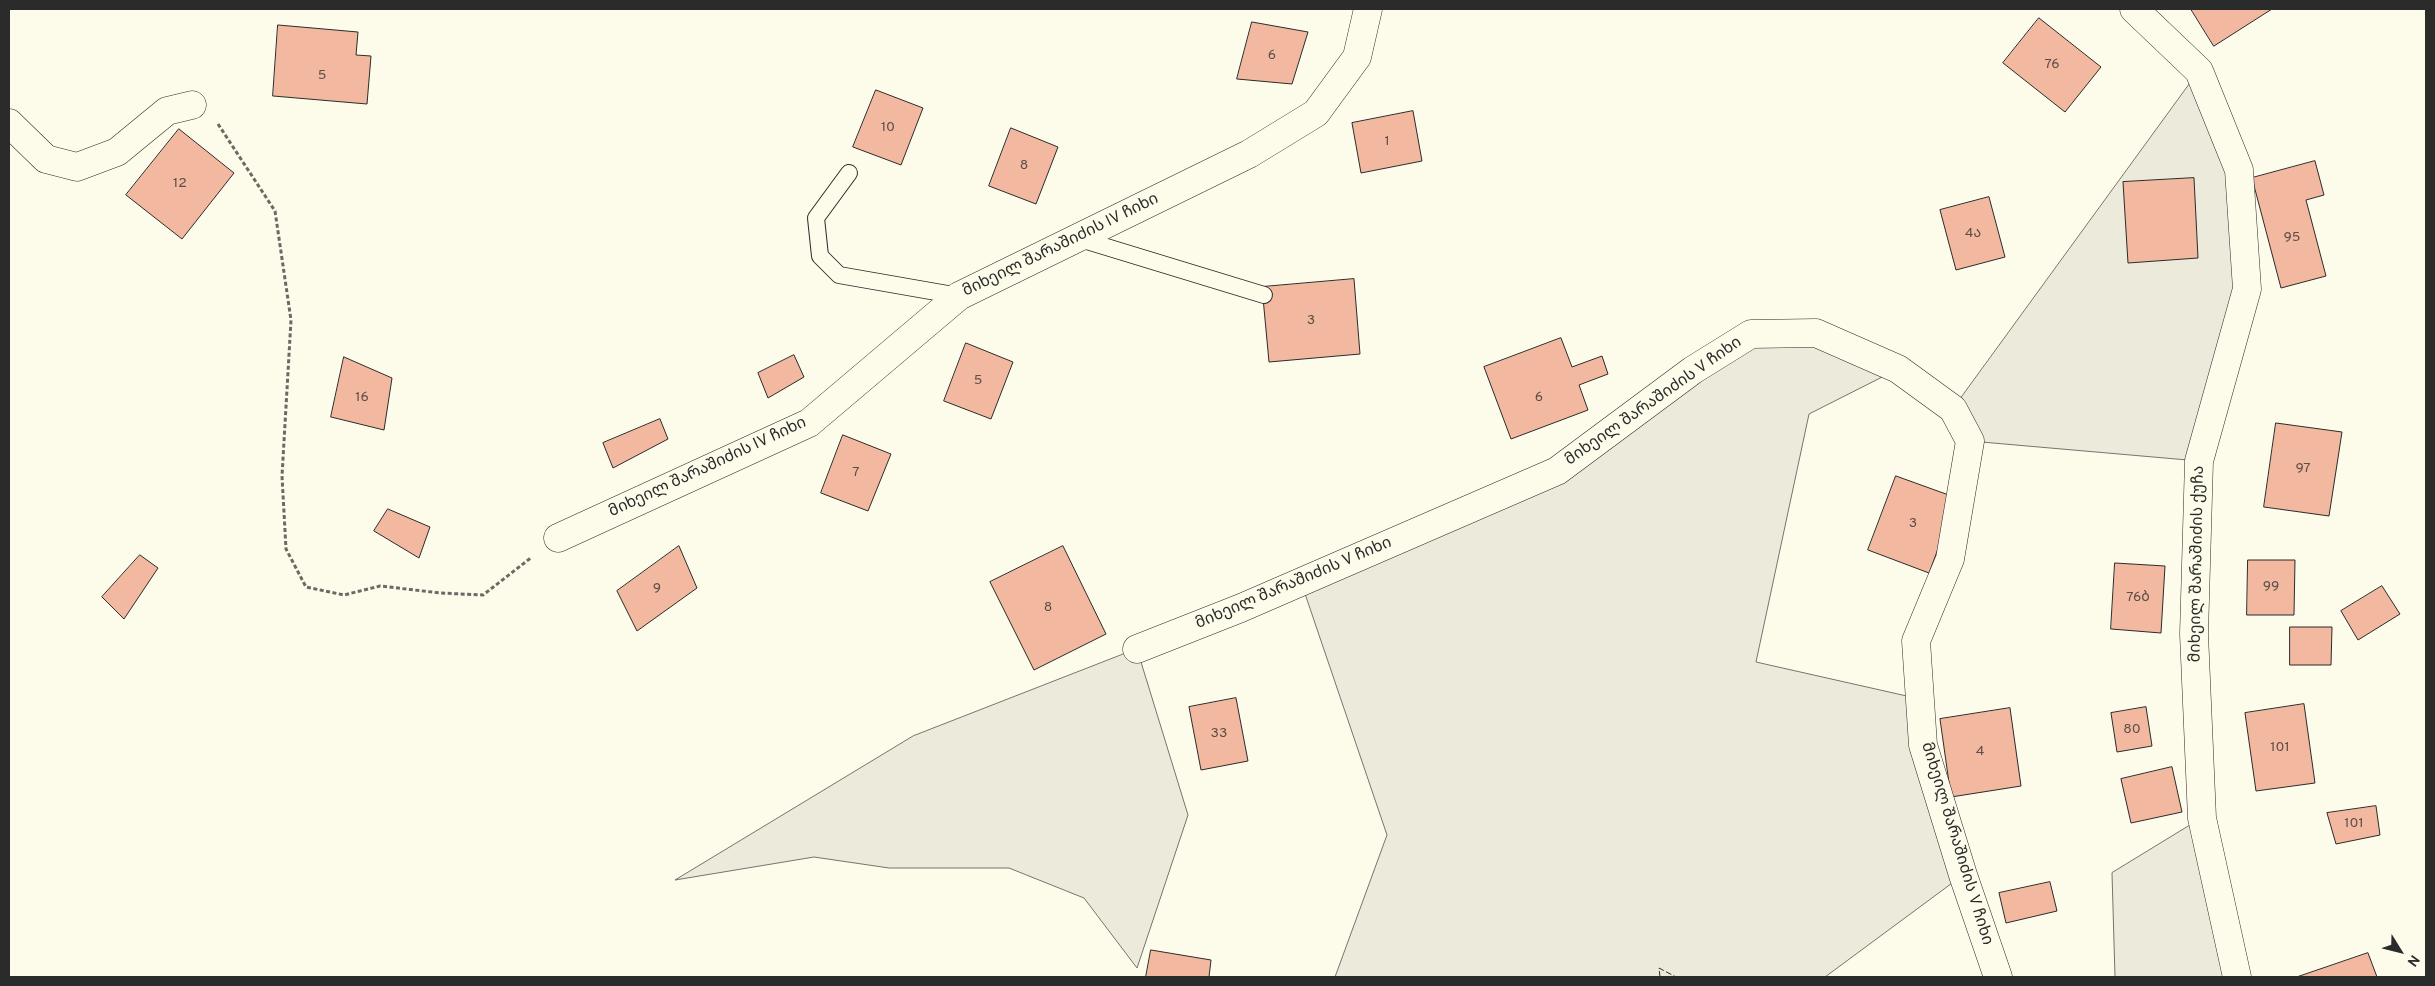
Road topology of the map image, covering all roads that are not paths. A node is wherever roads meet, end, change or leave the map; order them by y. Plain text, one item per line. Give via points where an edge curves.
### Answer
1 (1368, 9) edge
2 (2134, 9) edge
3 (192, 104) road end
4 (9, 123) edge
5 (849, 173) dead end
6 (1077, 238) junction
7 (1264, 295) dead end
8 (959, 296) junction
9 (558, 538) road end
10 (1137, 649) dead end
11 (1998, 977) edge
12 (2237, 977) edge

1 - 6 street, მიხეილ შარაშიძის IV ჩიხი via 1356,56 1316,112 1249,154
2 - 12 street, მიხეილ შარაშიძის ქუჩა via 2199,71 2239,170 2248,289 2199,461 2194,634 2202,818
3 - 4 street via 167,111 118,152 77,167 46,159
5 - 8 lane via 816,218 820,256 839,275
6 - 7 lane
6 - 8 street, მიხეილ შარაშიძის IV ჩიხი
8 - 9 street, მიხეილ შარაშიძის IV ჩიხი via 808,423
10 - 11 street, მიხეილ შარაშიძის V ჩიხი via 1241,608 1557,471 1693,370 1752,334 1816,333 1898,370 1953,409 1970,441 1950,559 1916,640 1923,745

